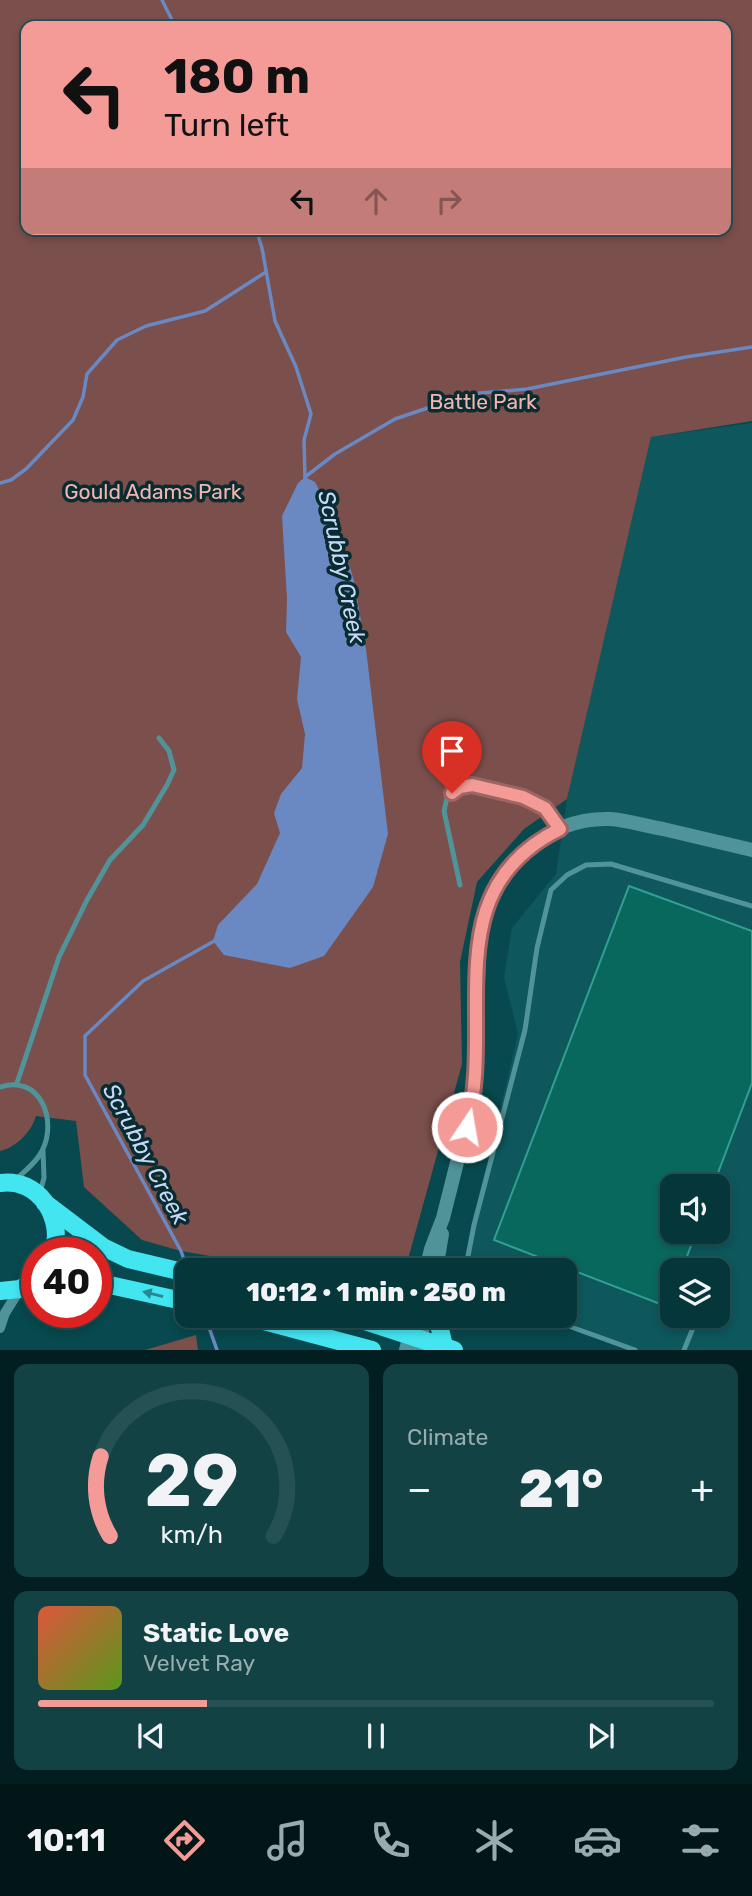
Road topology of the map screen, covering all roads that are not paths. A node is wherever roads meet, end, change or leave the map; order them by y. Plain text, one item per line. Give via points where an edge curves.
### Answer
1 (159, 738) dead end
2 (560, 829) junction
3 (752, 850) edge
4 (460, 885) dead end
5 (752, 906) edge
6 (17, 1083) junction
7 (0, 1087) edge
8 (43, 1150) junction
9 (7, 1182) edge
10 (42, 1199) junction
11 (443, 1218) junction
12 (57, 1237) edge
13 (429, 1258) edge
14 (439, 1258) edge
15 (469, 1258) edge
16 (175, 1270) edge
17 (112, 1285) edge
18 (21, 1286) edge
19 (0, 1291) edge
20 (21, 1295) edge
21 (175, 1299) edge
22 (0, 1328) edge
23 (290, 1328) edge
24 (377, 1328) edge
25 (442, 1328) edge
26 (574, 1328) edge
27 (693, 1328) edge
28 (413, 1343) edge
29 (449, 1348) edge
30 (372, 1350) edge
31 (635, 1350) edge
32 (684, 1350) edge

1 - 6 lane via 174,769 143,825 110,860 87,900 59,957
2 - 3 street via 611,820
2 - 4 lane via 538,803 482,786 460,787 447,798 444,811
2 - 11 street via 510,865 483,916 478,942 477,1073
5 - 15 lane via 611,864 586,865 551,890 525,1030
6 - 7 lane
6 - 8 lane via 34,1092 44,1108 49,1129
8 - 9 lane via 35,1162
8 - 10 lane
9 - 10 main road
10 - 12 main road via 55,1219
10 - 16 main road via 103,1248
11 - 13 street
11 - 14 street
21 -> 17 main road
18 - 19 main road
20 - 22 street via 5,1313
23 - 30 main road
24 - 28 main road
25 - 29 main road
26 - 31 lane
27 - 32 lane
28 - 29 main road

